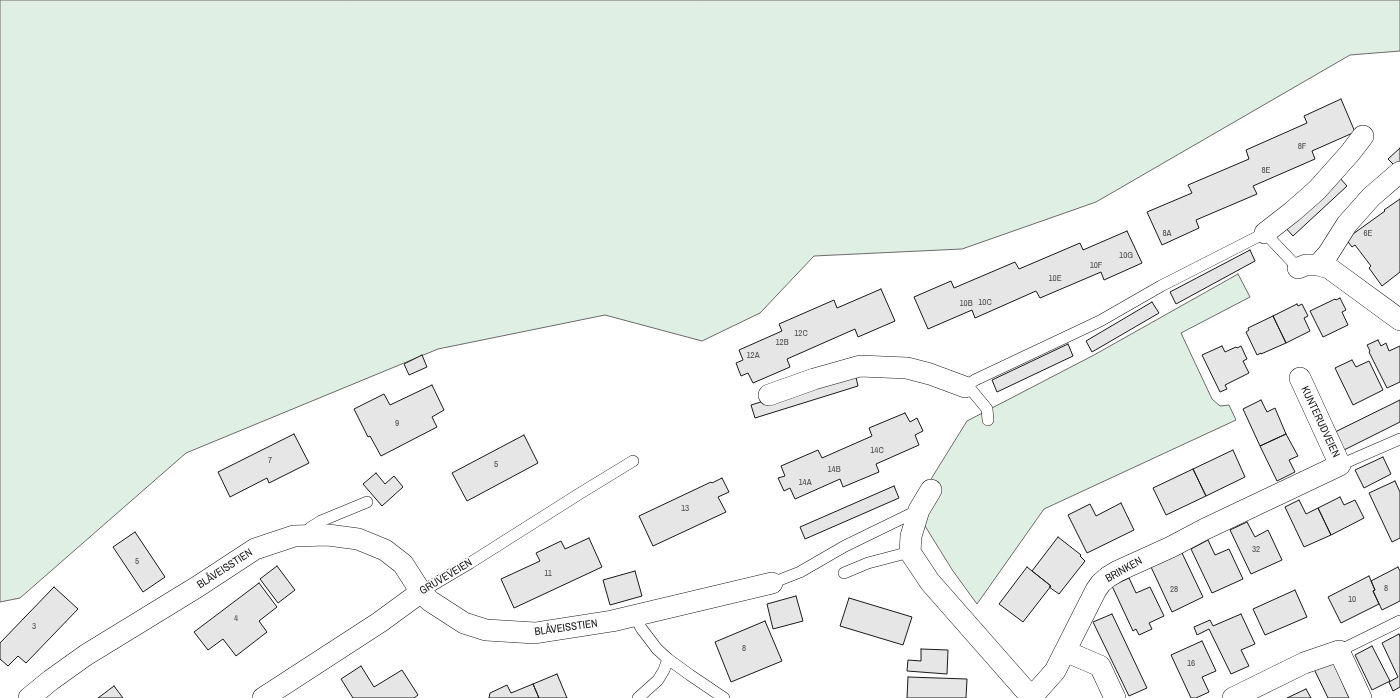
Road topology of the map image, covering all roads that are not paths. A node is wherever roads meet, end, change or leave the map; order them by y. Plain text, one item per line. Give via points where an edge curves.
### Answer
1 (1363, 136) dead end
2 (1400, 172) edge
3 (1265, 232) junction
4 (1318, 265) junction
5 (1298, 268) joint
6 (1400, 320) edge
7 (1300, 378) dead end
8 (965, 387) junction
9 (769, 395) dead end
10 (988, 420) dead end
11 (1400, 439) edge
12 (633, 462) dead end
13 (1340, 465) junction
14 (931, 490) dead end
15 (367, 502) dead end
16 (919, 510) junction
17 (304, 535) junction
18 (910, 552) junction
19 (844, 573) dead end
20 (772, 583) joint
21 (421, 592) junction
22 (635, 615) junction
23 (1400, 621) edge
24 (1065, 651) junction
25 (1339, 651) junction
26 (668, 659) junction
27 (29, 698) edge
28 (263, 698) edge
29 (638, 698) edge
30 (724, 698) edge
31 (1031, 698) edge
32 (1115, 698) edge
33 (1233, 698) edge
34 (1361, 698) edge

1 - 3 street via 1317,190
2 - 4 street via 1371,197 1347,224
3 - 5 lane
3 - 8 lane via 1100,320
4 - 5 street
4 - 6 street via 1328,268
7 - 13 street, KUNTERUDVEIEN
8 - 9 street via 907,368 860,366
8 - 10 lane via 973,392 987,409
11 - 13 lane
12 - 21 lane, GRUVEVEIEN
13 - 24 street, BRINKEN via 1108,577 1096,590
14 - 16 street
15 - 17 lane via 321,521
16 - 18 street via 911,536
16 - 20 lane via 845,546 800,572
17 - 21 street, BLÅVEISSTIEN via 358,539 385,550 403,564
17 - 27 street, BLÅVEISSTIEN via 255,549 98,647
18 - 19 lane via 868,563
18 - 31 street, BRINKEN via 930,582
20 - 22 street, BLÅVEISSTIEN
21 - 22 street, BLÅVEISSTIEN via 453,617 486,630 535,633
21 - 28 street, GRUVEVEIEN via 380,622
22 - 26 lane via 657,650
23 - 25 lane
24 - 31 street, BRINKEN via 1055,671
24 - 32 street via 1100,666
25 - 33 street via 1304,663
25 - 34 street
26 - 29 lane via 658,680
26 - 30 lane

